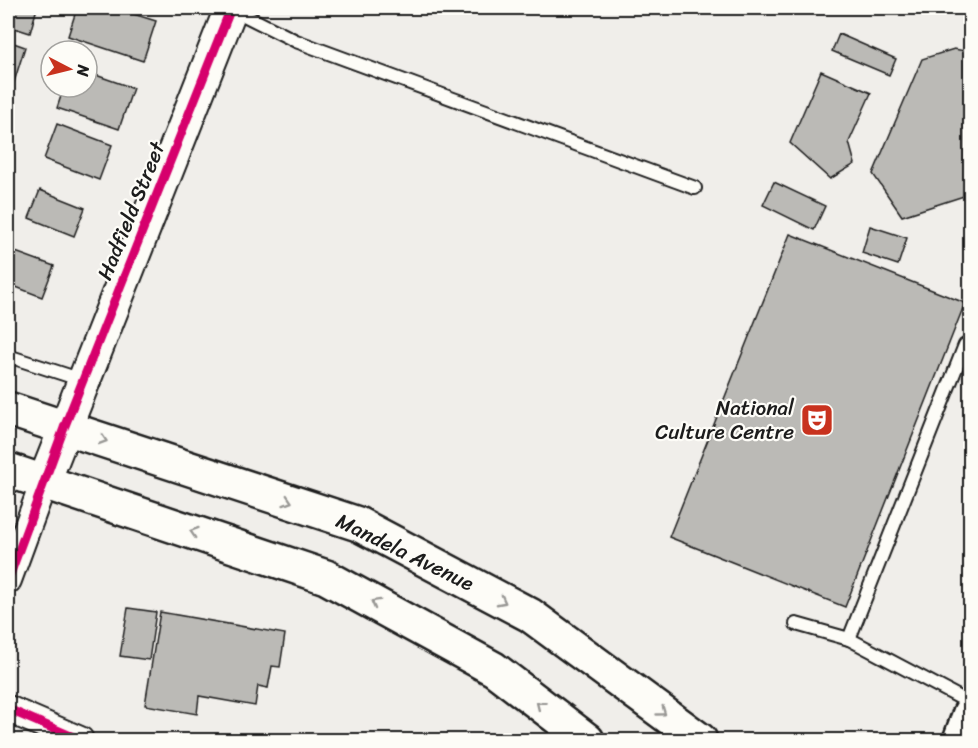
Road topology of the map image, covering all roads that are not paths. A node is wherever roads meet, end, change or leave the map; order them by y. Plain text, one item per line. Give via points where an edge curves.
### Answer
1 (231, 8) edge
2 (695, 188) dead end
3 (965, 345) dead end
4 (8, 356) edge
5 (84, 380) junction
6 (8, 409) edge
7 (64, 428) junction
8 (8, 470) edge
9 (44, 482) junction
10 (8, 580) edge
11 (796, 624) dead end
12 (849, 639) junction
13 (970, 703) edge
14 (8, 709) edge
15 (970, 713) edge
16 (80, 741) edge
17 (587, 741) edge
18 (700, 741) edge
19 (960, 741) edge

1 - 2 lane via 296,40
1 - 5 street, Hadfield Street
3 - 12 lane
4 - 5 lane
5 - 7 street, Hadfield Street
6 - 7 main road, Mandela Avenue
7 - 9 street, Hadfield Street
7 -> 18 main road, Mandela Avenue via 358,524 530,615
8 - 9 main road
9 - 10 street
17 -> 9 main road via 494,669 326,577
11 - 12 lane
12 - 13 lane
14 - 16 street
15 - 19 main road

